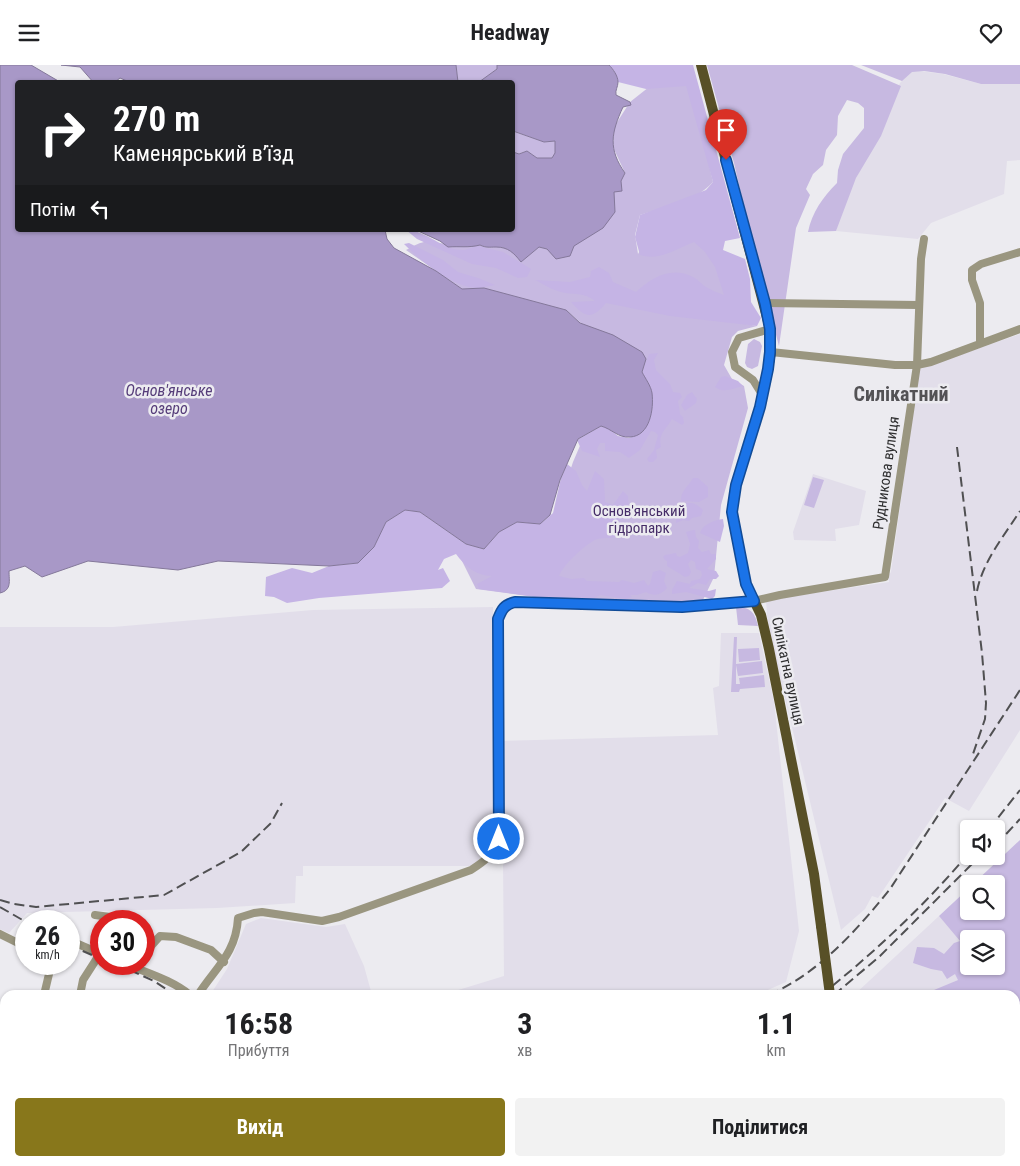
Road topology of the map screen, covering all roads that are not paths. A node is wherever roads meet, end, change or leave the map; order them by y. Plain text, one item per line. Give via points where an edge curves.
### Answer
1 (701, 65) edge
2 (924, 239) dead end
3 (1020, 252) edge
4 (765, 303) junction
5 (918, 305) junction
6 (770, 329) junction
7 (1020, 329) edge
8 (980, 343) junction
9 (770, 352) junction
10 (917, 365) junction
11 (763, 396) junction
12 (754, 601) junction
13 (0, 934) edge
14 (15, 942) edge
15 (155, 942) edge
16 (224, 962) junction
17 (90, 970) edge
18 (49, 975) edge
19 (152, 975) edge
20 (46, 990) edge
21 (81, 990) edge
22 (182, 990) edge
23 (202, 990) edge
24 (829, 990) edge

1 - 4 main road, Силікатна вулиця
2 - 5 street, Рудникова вулиця
3 - 8 street via 972,270 980,303
4 - 5 street
4 - 6 main road, Силікатна вулиця
5 - 10 street, Рудникова вулиця
6 - 9 main road, Силікатна вулиця
6 - 11 street via 739,338 732,352 735,367 753,380
7 - 8 street
8 - 10 street via 931,363
9 - 10 street
9 - 11 main road, Силікатна вулиця
10 - 12 street, Рудникова вулиця via 885,577
11 - 12 main road, Силікатна вулиця via 736,485 732,512 746,584
12 - 16 street via 682,607 507,604 498,619 499,839 496,849 471,869 339,917 322,921 262,912 238,918 237,930
12 - 24 main road, Силікатна вулиця, bridge via 761,615 769,649 814,874
13 - 14 street
15 - 16 street via 160,936 176,937 211,950
16 - 23 street
17 - 21 street
18 - 20 street
19 - 22 street

